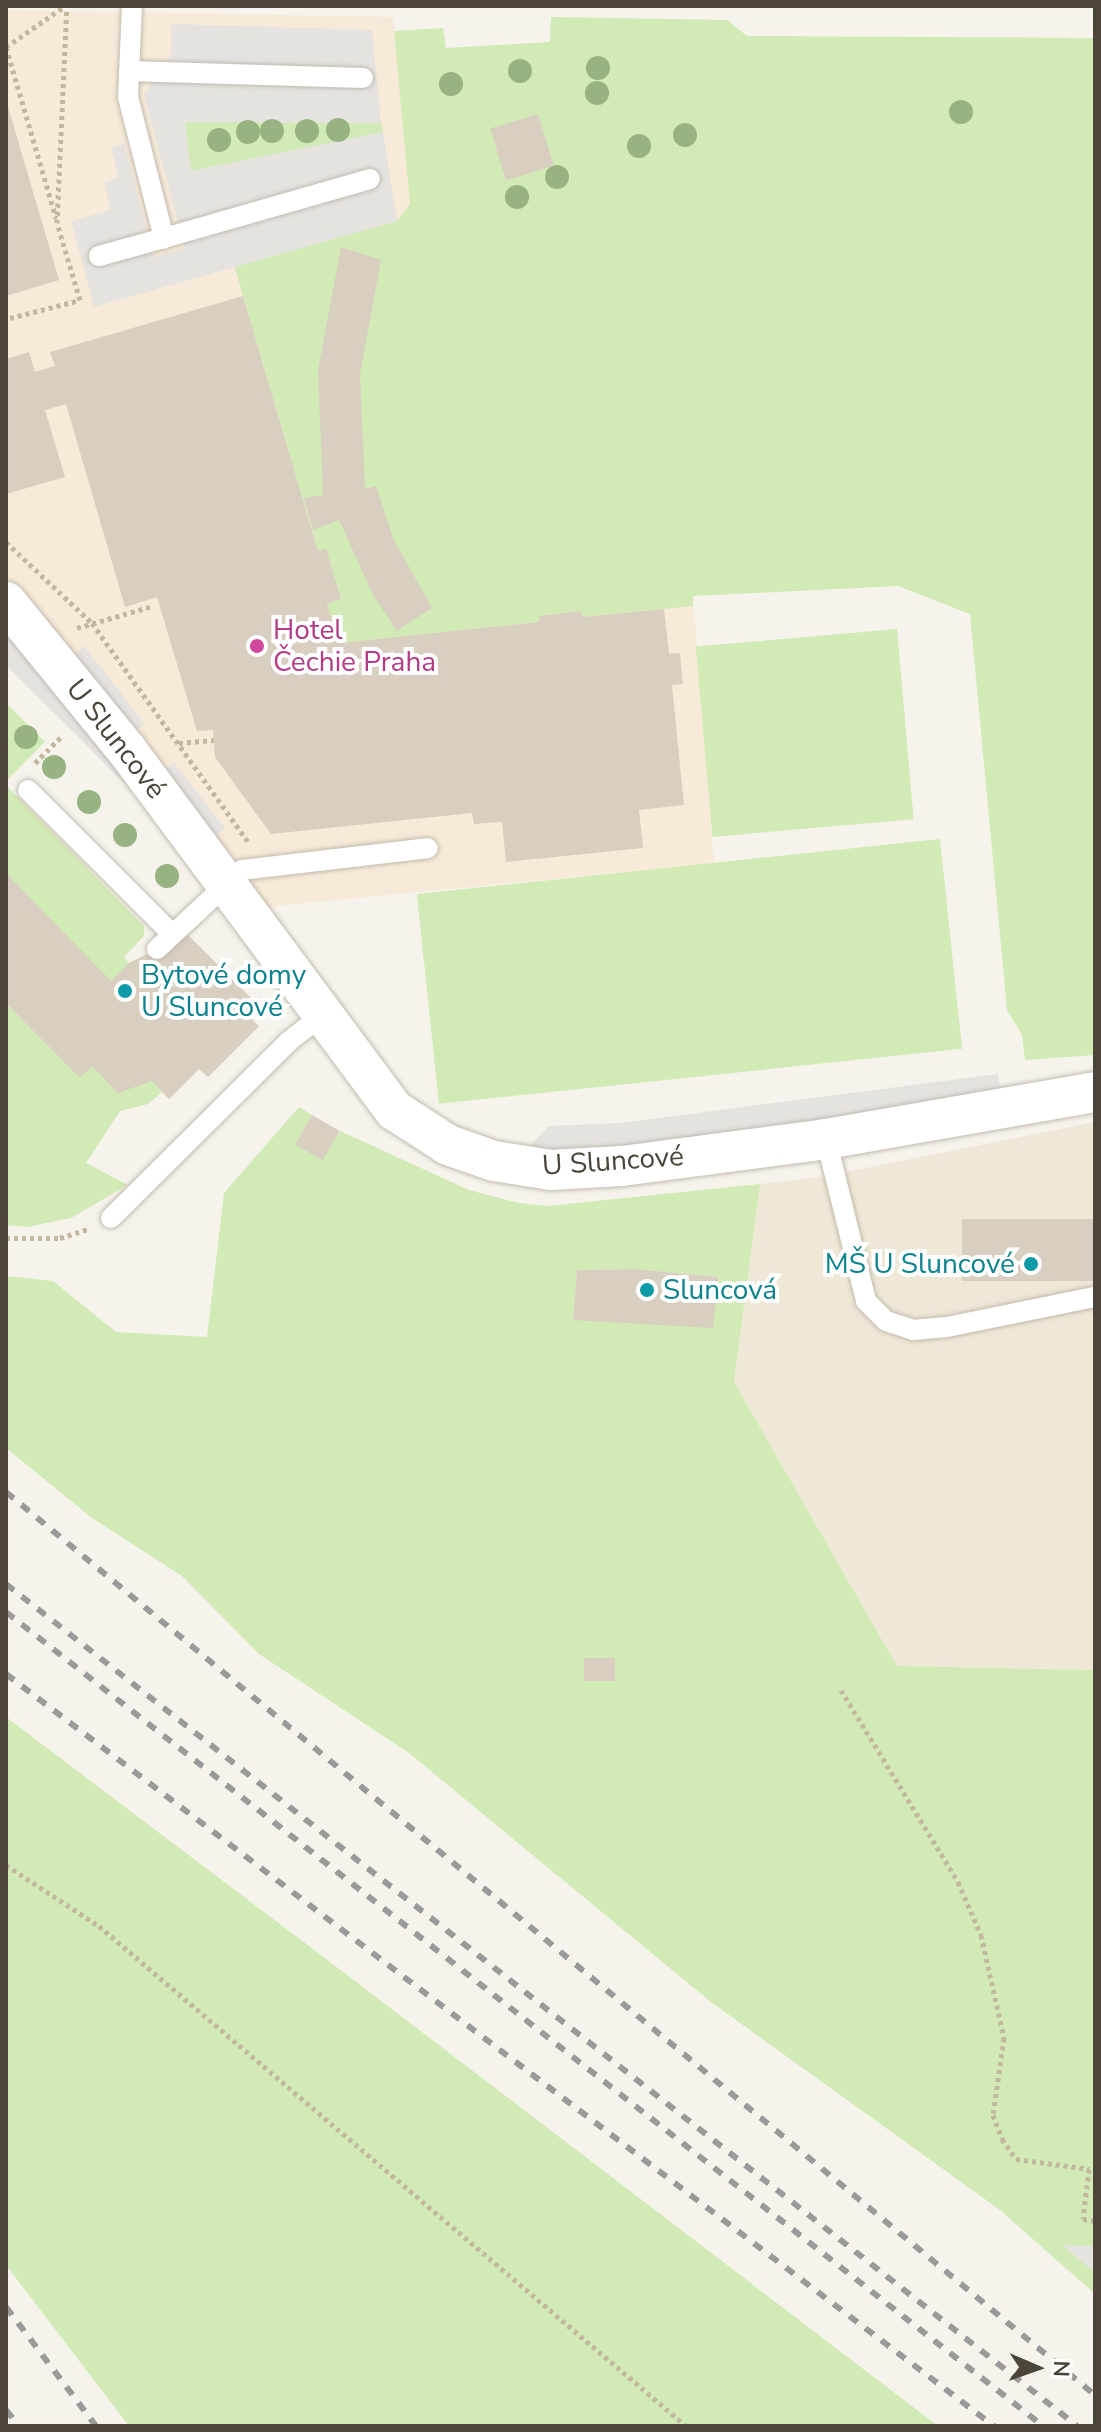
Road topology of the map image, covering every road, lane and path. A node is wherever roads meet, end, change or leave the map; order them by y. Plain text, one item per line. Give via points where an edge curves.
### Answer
1 (66, 6) edge
2 (132, 6) edge
3 (6, 47) edge
4 (129, 71) junction
5 (363, 78) dead end
6 (370, 179) dead end
7 (57, 223) junction
8 (164, 238) junction
9 (99, 256) dead end
10 (10, 318) dead end
11 (6, 542) edge
12 (6, 602) edge
13 (152, 606) dead end
14 (92, 623) junction
15 (38, 640) junction
16 (214, 740) dead end
17 (181, 743) junction
18 (170, 744) dead end
19 (28, 790) dead end
20 (428, 848) dead end
21 (264, 865) junction
22 (225, 880) junction
23 (172, 934) junction
24 (157, 949) dead end
25 (321, 1016) junction
26 (1095, 1092) edge
27 (826, 1139) junction
28 (111, 1218) joint
29 (6, 1238) edge
30 (1095, 1297) edge
31 (841, 1690) dead end
32 (6, 1865) edge
33 (1095, 2221) edge
34 (686, 2426) edge

1 - 3 path
1 - 7 path
2 - 4 lane
3 - 7 path
4 - 5 lane
4 - 8 lane via 128,97
6 - 8 lane
7 - 10 path via 80,300
8 - 9 lane
11 - 14 path
12 - 15 street, U Sluncové
13 - 14 path
14 - 15 path
14 - 17 path
15 - 22 street, U Sluncové
16 - 17 path
17 - 18 path
17 - 21 path
19 - 23 lane
20 - 21 lane
21 - 22 lane
22 - 23 lane
22 - 25 street, U Sluncové
23 - 24 lane
25 - 27 street, U Sluncové via 394,1110 448,1145 494,1161 551,1170 622,1166
25 - 28 lane via 288,1042
26 - 27 street, U Sluncové
27 - 30 lane via 866,1301 886,1321 913,1330 947,1327
28 - 29 path via 60,1238
31 - 33 path via 958,1882 981,1935 1004,2038 993,2115 1002,2139 1016,2159 1089,2169 1083,2219
32 - 34 path via 133,1954

